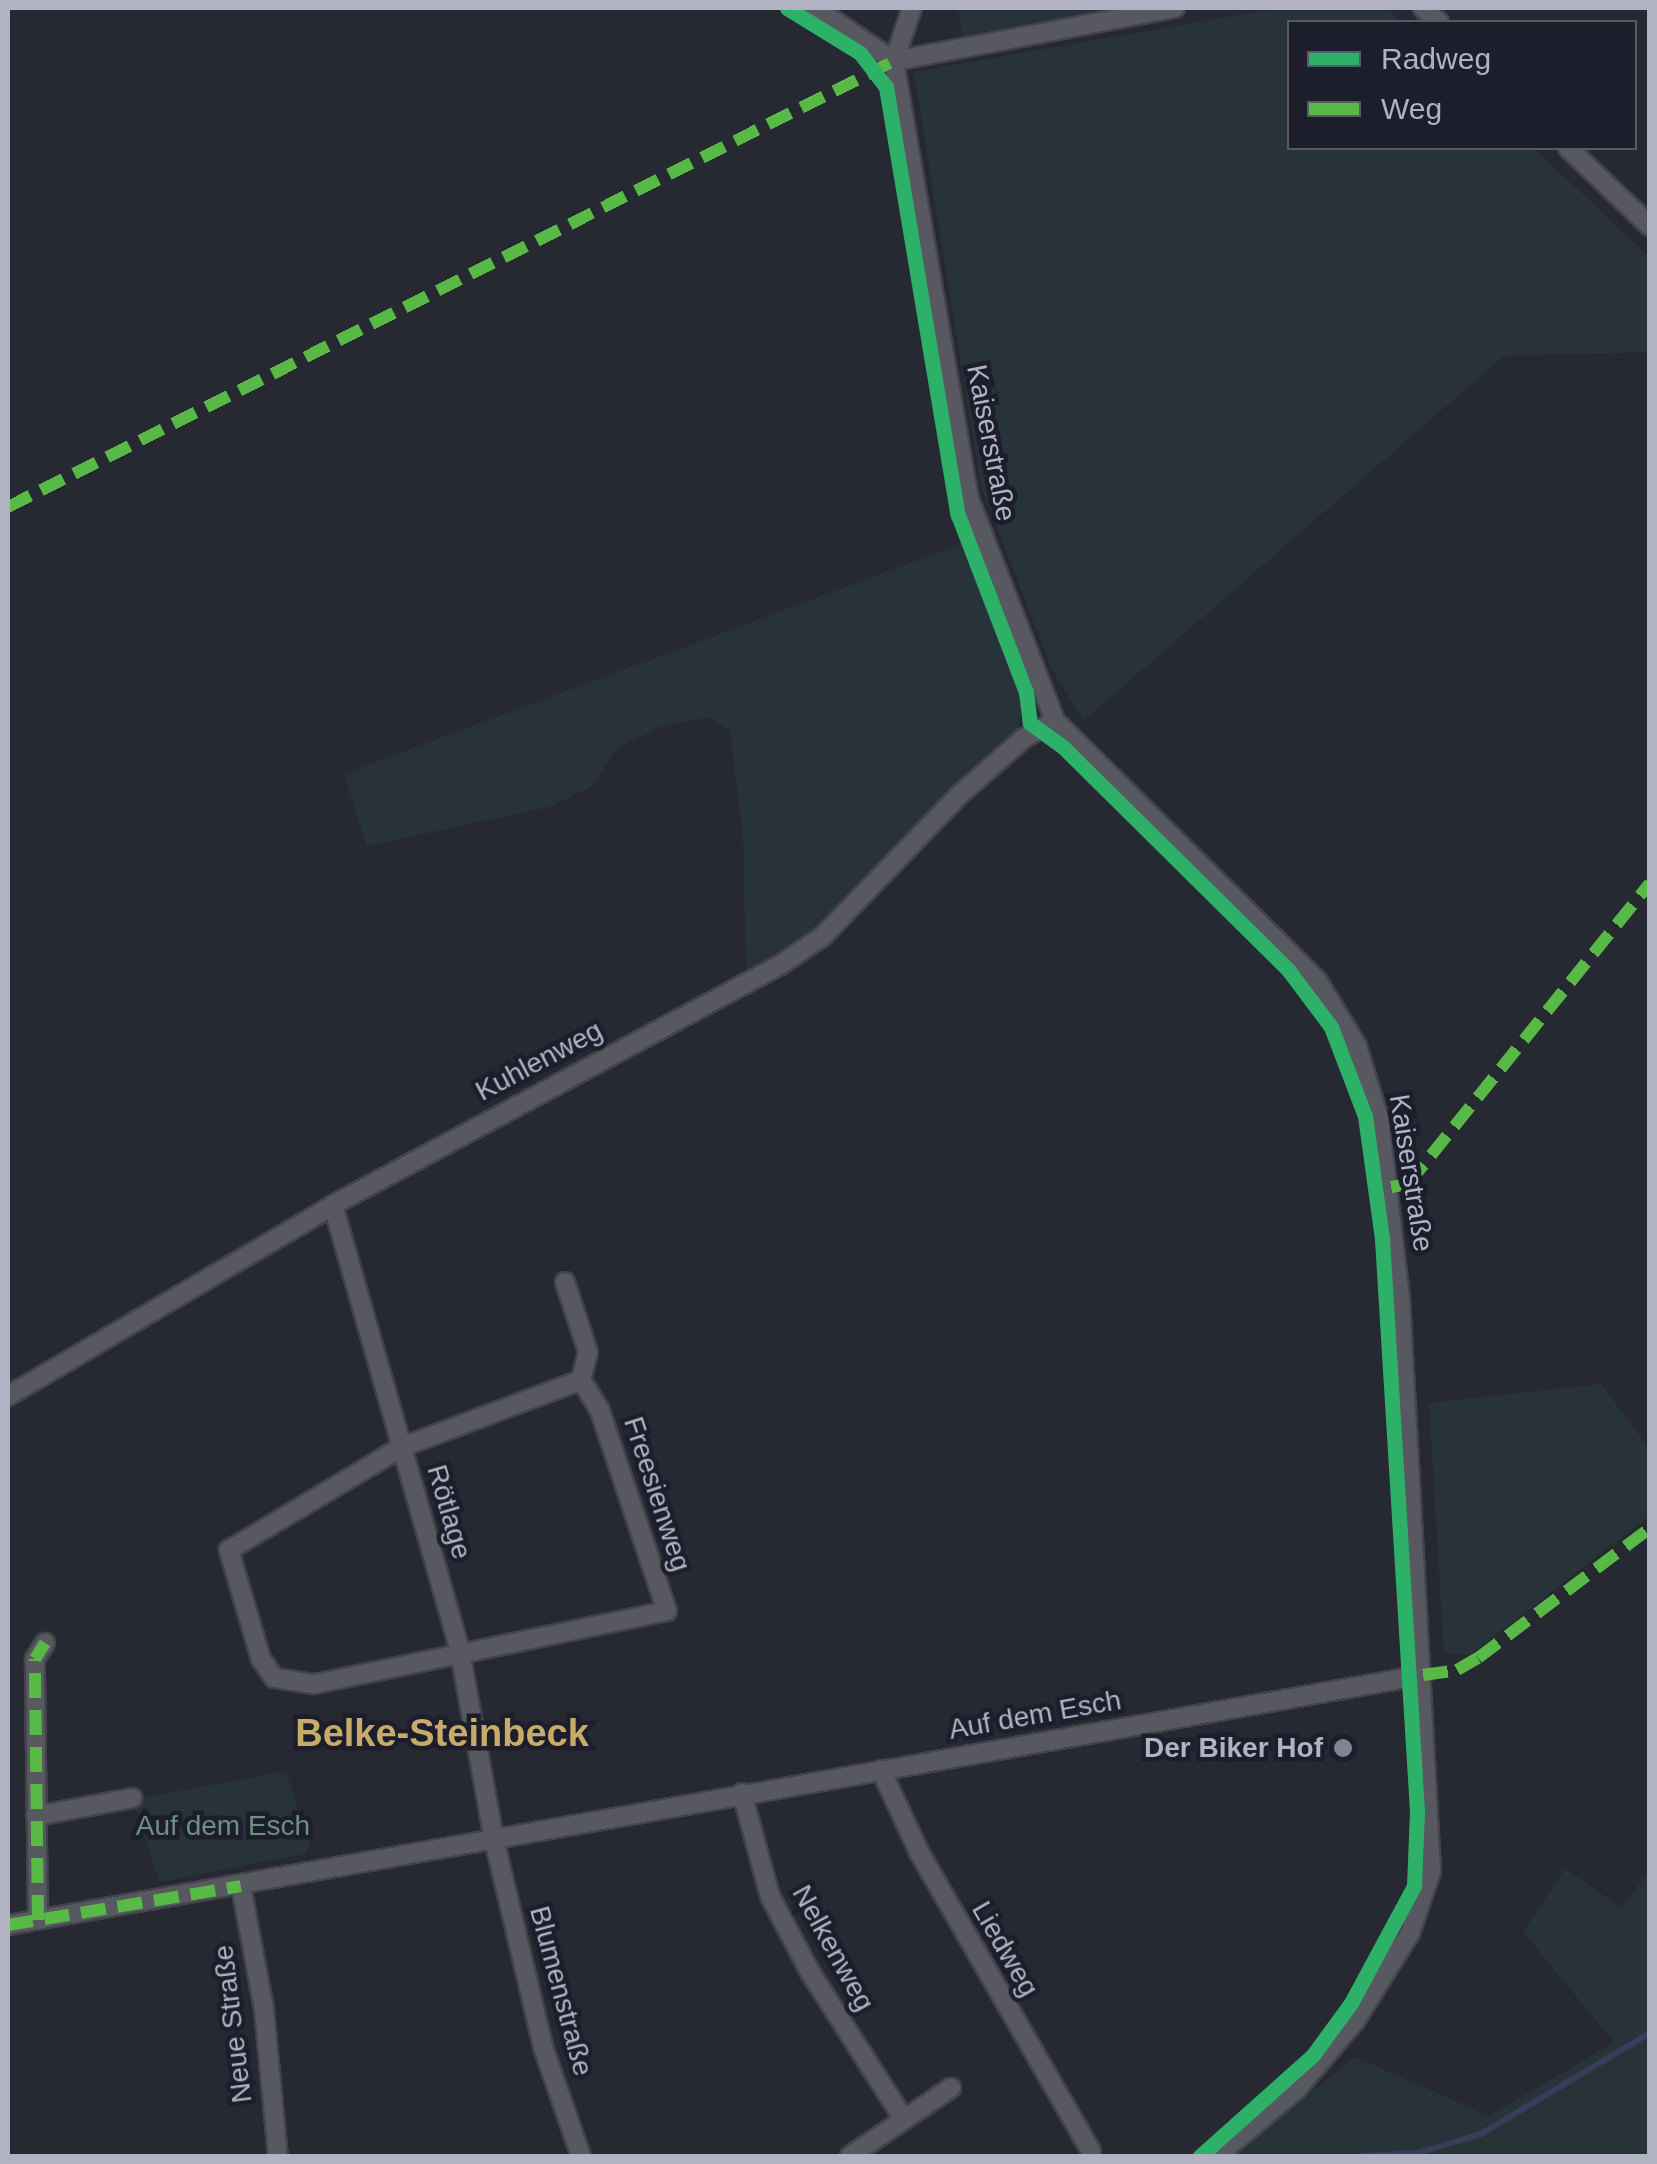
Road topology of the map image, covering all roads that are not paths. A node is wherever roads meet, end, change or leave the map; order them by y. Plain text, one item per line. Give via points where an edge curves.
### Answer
1 (815, 8) edge
2 (912, 8) edge
3 (1175, 8) edge
4 (894, 61) junction
5 (1570, 150) edge
6 (1650, 226) edge
7 (1054, 721) junction
8 (334, 1205) junction
9 (565, 1282) dead end
10 (580, 1380) junction
11 (8, 1396) edge
12 (402, 1447) junction
13 (45, 1644) dead end
14 (460, 1652) junction
15 (1422, 1675) junction
16 (881, 1770) junction
17 (742, 1793) junction
18 (132, 1798) dead end
19 (36, 1816) junction
20 (494, 1838) junction
21 (242, 1886) junction
22 (38, 1920) junction
23 (8, 1925) edge
24 (951, 2088) dead end
25 (903, 2118) junction
26 (1091, 2150) dead end
27 (278, 2156) edge
28 (582, 2156) edge
29 (850, 2156) edge
30 (1217, 2156) edge

1 - 4 street
2 - 4 street
3 - 4 street
4 - 7 street, Kaiserstraße via 970,499
5 - 6 street
7 - 8 street, Kuhlenweg via 1024,738 823,936 780,965
7 - 15 street, Kaiserstraße via 1296,956 1357,1046 1391,1188
8 - 11 street, Kuhlenweg
8 - 12 street, Rötlage
9 - 10 street via 588,1352
10 - 12 street
10 - 14 street, Freesienweg via 600,1410 667,1611
12 - 14 street, Rötlage
12 - 14 street via 228,1550 260,1659 274,1678 313,1684
13 - 19 street via 35,1660
14 - 20 street, Rötlage
15 - 16 street, Auf dem Esch
15 - 30 street, Kaiserstraße via 1432,1836 1422,1906 1327,2058
16 - 17 street, Auf dem Esch
16 - 26 street, Liedweg via 919,1852
17 - 20 street, Auf dem Esch
17 - 25 street, Nelkenweg via 770,1896
18 - 19 street
19 - 22 street
20 - 21 street, Auf dem Esch
20 - 28 street, Blumenstraße via 543,2048
21 - 22 street, Auf dem Esch
21 - 27 street, Neue Straße via 264,2009
22 - 23 street, Auf dem Esch
24 - 25 street
25 - 29 street

